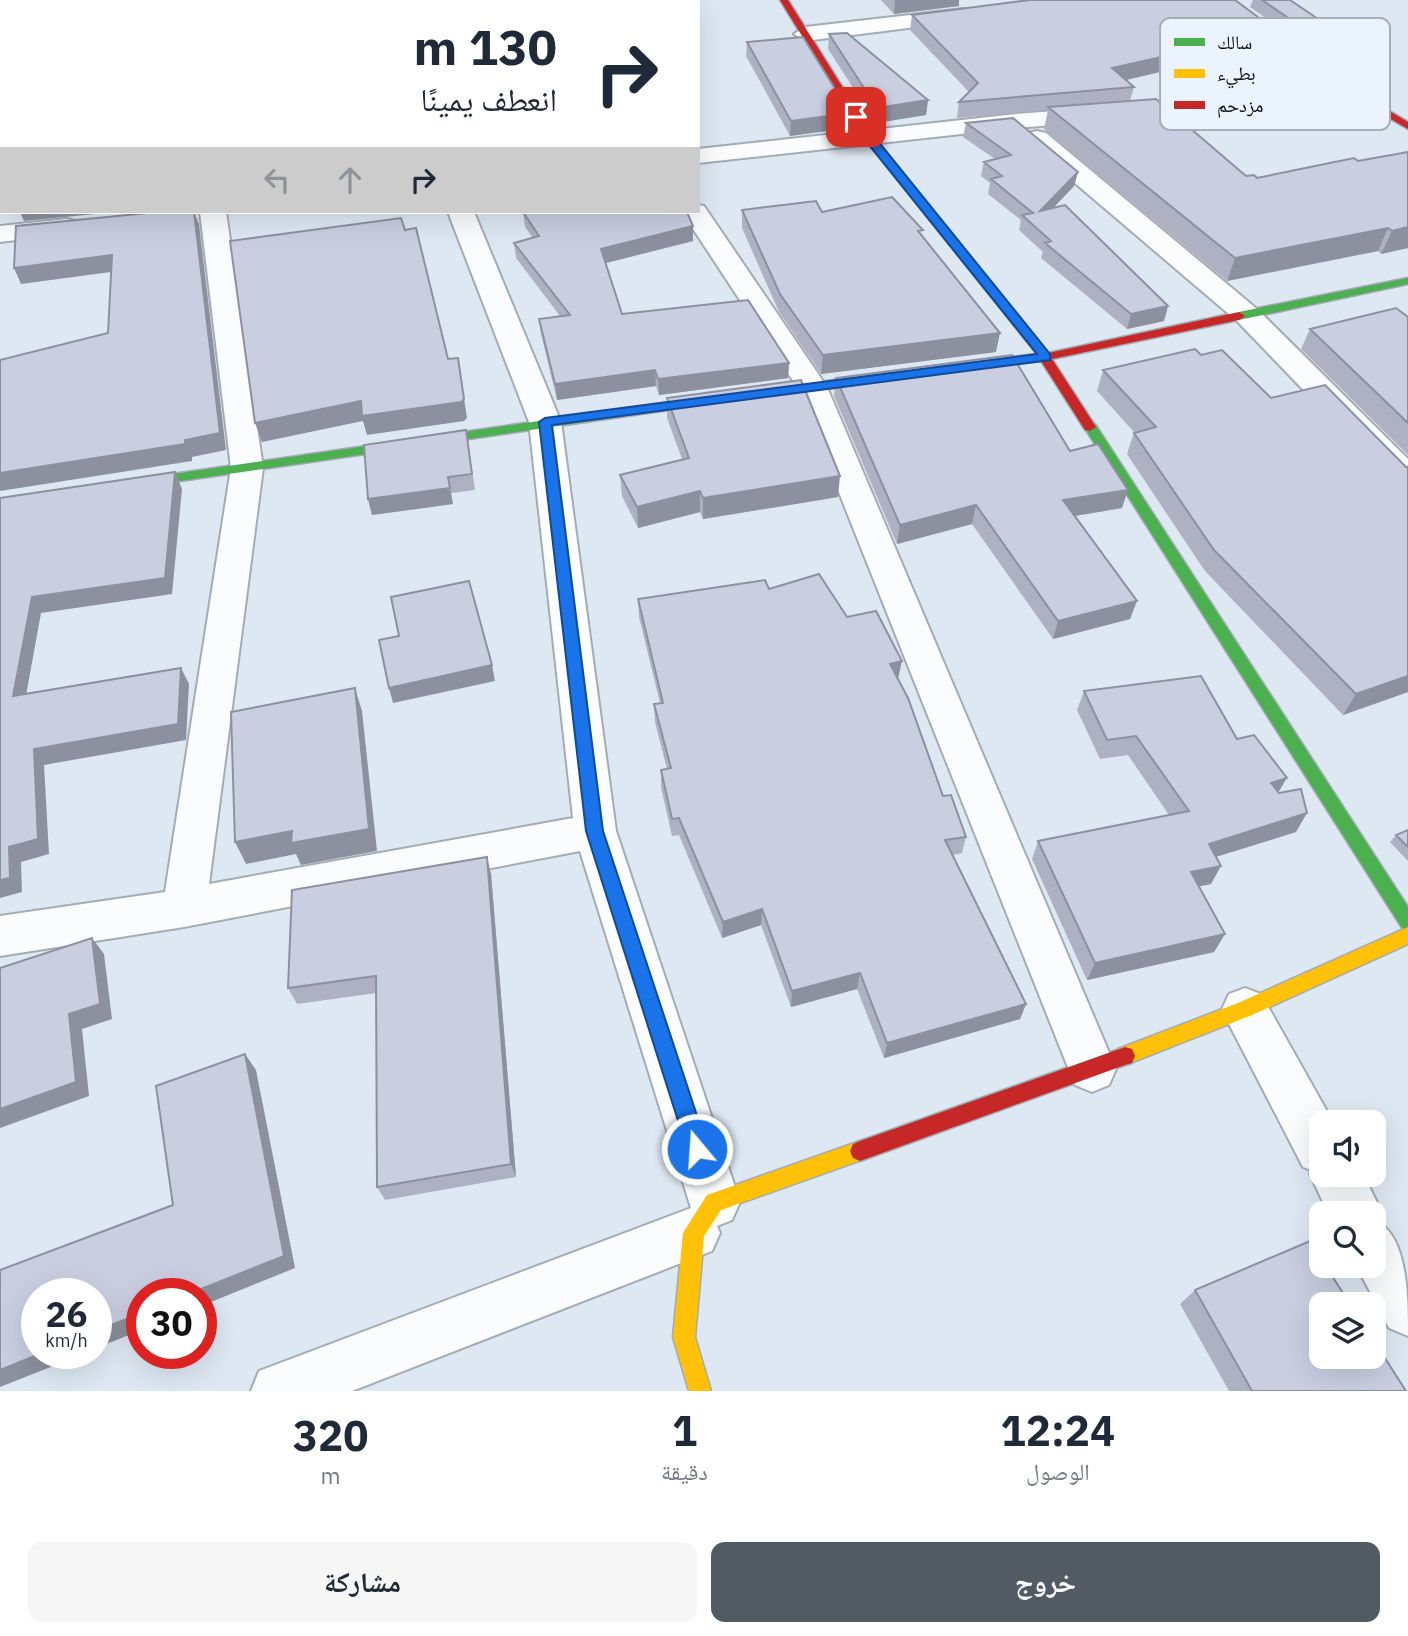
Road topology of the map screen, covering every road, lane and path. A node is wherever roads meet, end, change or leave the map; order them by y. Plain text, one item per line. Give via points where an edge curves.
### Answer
1 (784, 0) edge
2 (1221, 0) edge
3 (984, 12) edge
4 (1247, 18) edge
5 (805, 34) junction
6 (1160, 110) edge
7 (1390, 115) edge
8 (1016, 121) junction
9 (1408, 126) edge
10 (869, 137) junction
11 (700, 156) edge
12 (203, 214) edge
13 (462, 214) edge
14 (696, 214) edge
15 (93, 224) edge
16 (0, 234) edge
17 (1408, 281) edge
18 (1247, 315) junction
19 (1045, 357) junction
20 (949, 369) edge
21 (908, 374) edge
22 (812, 387) junction
23 (545, 422) junction
24 (247, 468) junction
25 (1408, 478) edge
26 (110, 487) edge
27 (595, 831) junction
28 (184, 908) junction
29 (1408, 922) edge
30 (1408, 935) edge
31 (0, 936) edge
32 (1245, 1009) junction
33 (1092, 1069) junction
34 (1309, 1127) edge
35 (704, 1218) junction
36 (1386, 1268) edge
37 (1408, 1309) edge
38 (279, 1391) edge
39 (700, 1391) edge

1 - 5 street
2 - 4 street
3 - 5 street
5 - 10 street
6 - 8 street
7 - 9 street
8 - 10 street
8 - 18 street
10 - 11 street
10 - 19 street
12 - 24 street
13 - 23 street
14 - 22 street
15 - 16 street
17 - 18 street
18 - 19 street
18 - 25 street
19 - 20 street
19 - 29 street
21 - 22 street
22 - 23 street
22 - 33 street
23 - 24 street
23 - 27 street
24 - 26 street
24 - 28 street
27 - 28 street
27 - 35 street
28 - 31 street
30 - 32 street
32 - 33 street
32 - 34 street
33 - 35 street
35 - 38 street
35 - 39 street via 684,1337
36 - 37 street

